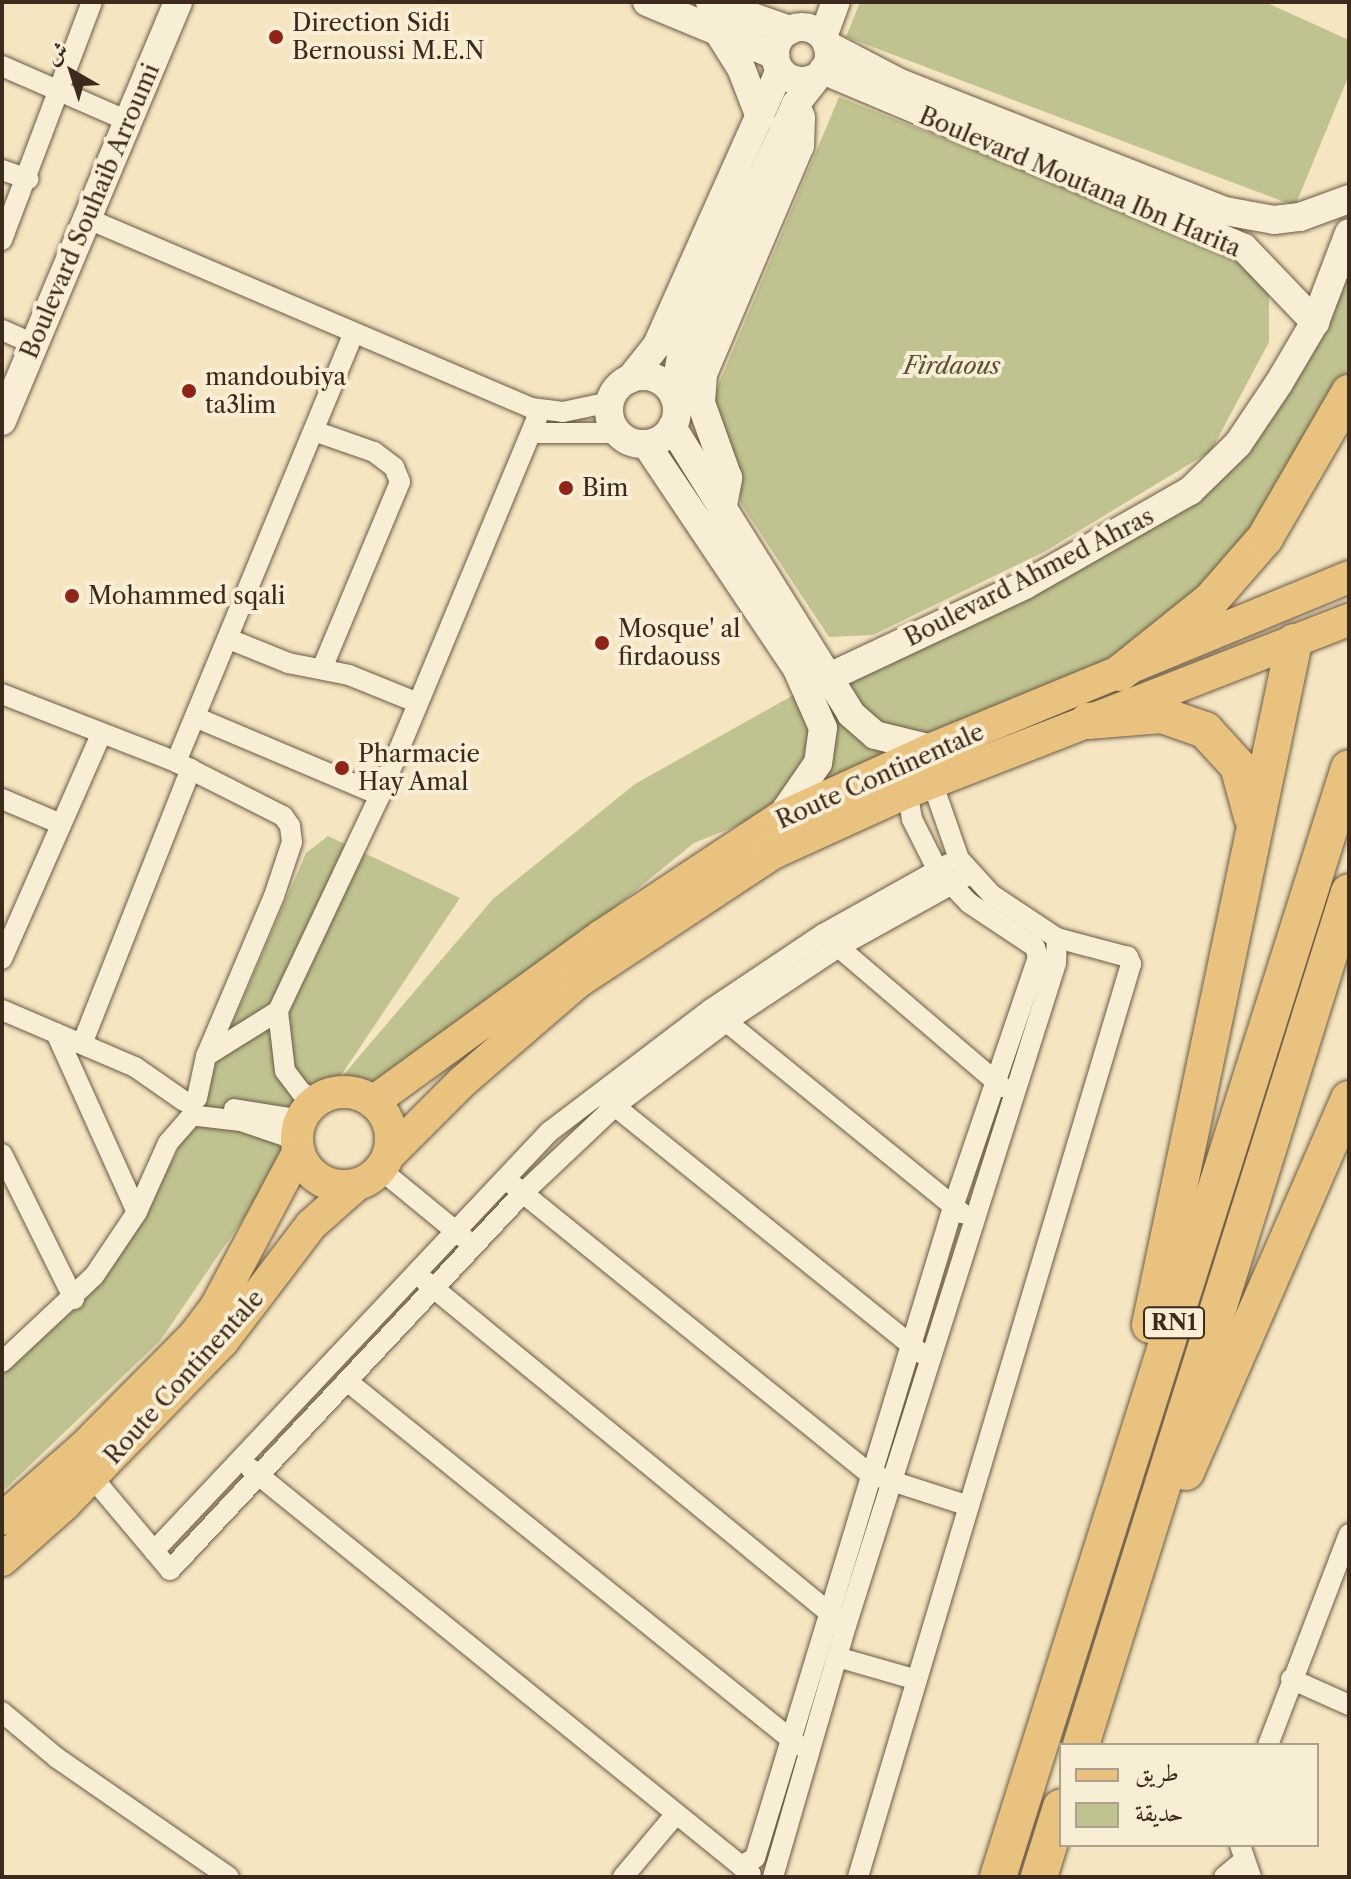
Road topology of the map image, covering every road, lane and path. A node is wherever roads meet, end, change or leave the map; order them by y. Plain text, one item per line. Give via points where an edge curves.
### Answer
1 (92, 2) edge
2 (178, 2) edge
3 (647, 2) edge
4 (710, 2) edge
5 (836, 2) edge
6 (719, 33) junction
7 (812, 41) edge
8 (777, 62) junction
9 (2, 66) edge
10 (57, 90) junction
11 (796, 104) junction
12 (760, 117) junction
13 (128, 121) junction
14 (2, 170) edge
15 (28, 179) junction
16 (1349, 199) edge
17 (86, 218) junction
18 (1349, 233) edge
19 (2, 240) edge
20 (1315, 322) junction
21 (2, 330) edge
22 (353, 334) junction
23 (34, 344) junction
24 (630, 379) junction
25 (1349, 393) edge
26 (674, 396) junction
27 (610, 402) junction
28 (540, 410) junction
29 (2, 421) edge
30 (672, 427) junction
31 (314, 431) junction
32 (531, 433) junction
33 (617, 433) junction
34 (646, 444) junction
35 (722, 510) junction
36 (1349, 577) edge
37 (1349, 620) edge
38 (229, 639) junction
39 (1294, 642) junction
40 (323, 666) junction
41 (1120, 673) junction
42 (817, 682) junction
43 (2, 694) edge
44 (418, 703) junction
45 (195, 717) junction
46 (1088, 721) junction
47 (101, 735) junction
48 (932, 749) junction
49 (183, 765) junction
50 (1349, 768) edge
51 (919, 787) junction
52 (380, 795) junction
53 (2, 799) edge
54 (780, 818) junction
55 (61, 824) junction
56 (1254, 831) junction
57 (964, 866) junction
58 (943, 877) junction
59 (1349, 892) edge
60 (2, 904) edge
61 (22, 912) junction
62 (1057, 938) junction
63 (831, 940) junction
64 (1035, 947) junction
65 (2, 959) edge
66 (2, 1010) edge
67 (278, 1011) junction
68 (718, 1015) junction
69 (56, 1033) junction
70 (82, 1044) junction
71 (206, 1056) junction
72 (993, 1081) junction
73 (597, 1092) junction
74 (1013, 1093) junction
75 (1349, 1099) edge
76 (373, 1102) junction
77 (615, 1106) junction
78 (195, 1108) junction
79 (303, 1128) junction
80 (2, 1154) edge
81 (375, 1170) junction
82 (502, 1176) junction
83 (523, 1193) junction
84 (953, 1207) junction
85 (137, 1212) junction
86 (975, 1220) junction
87 (454, 1229) junction
88 (474, 1246) junction
89 (414, 1272) junction
90 (434, 1288) junction
91 (74, 1299) junction
92 (911, 1346) junction
93 (931, 1360) junction
94 (2, 1362) edge
95 (347, 1381) junction
96 (239, 1459) junction
97 (870, 1474) junction
98 (259, 1475) junction
99 (92, 1477) junction
100 (892, 1484) junction
101 (969, 1506) junction
102 (2, 1519) edge
103 (1154, 1520) junction
104 (1102, 1537) junction
105 (1347, 1543) edge
106 (154, 1551) junction
107 (2, 1560) edge
108 (828, 1611) junction
109 (846, 1626) junction
110 (837, 1657) junction
111 (1291, 1679) junction
112 (917, 1680) junction
113 (1349, 1705) edge
114 (2, 1712) edge
115 (789, 1740) junction
116 (1082, 1743) edge
117 (1269, 1743) edge
118 (809, 1752) junction
119 (1059, 1813) edge
120 (675, 1815) junction
121 (1245, 1861) edge
122 (747, 1872) edge
123 (229, 1877) edge
124 (623, 1877) edge
125 (773, 1877) edge
126 (858, 1877) edge
127 (998, 1877) edge
128 (1039, 1877) edge
129 (1224, 1877) edge

1 - 10 street
2 - 13 street, Boulevard Souhaib Arroumi
3 - 6 street
4 - 7 street, Boulevard Moutana Ibn Harita
5 - 7 street
6 - 8 street
6 - 12 street via 741,68
7 - 8 street
7 - 8 street via 799,81
7 - 11 street
7 - 16 street, Boulevard Moutana Ibn Harita via 900,83 1225,211 1274,220 1300,217
7 - 20 street, Boulevard Moutana Ibn Harita via 1244,248
8 - 12 street
9 - 10 street
10 - 13 street
10 - 15 street via 55,110
11 - 26 street via 681,358
11 - 35 street via 800,146 703,374 701,403 727,471
12 - 24 street via 657,345
13 - 17 street, Boulevard Souhaib Arroumi
14 - 15 street
15 - 19 street
17 - 22 street
17 - 23 street, Boulevard Souhaib Arroumi
18 - 20 street, Boulevard Ahmed Ahras
20 - 42 street, Boulevard Ahmed Ahras via 1238,444 1190,491 1025,585
21 - 23 street
22 - 28 street
22 - 31 street
23 - 29 street, Boulevard Souhaib Arroumi
24 - 26 street via 651,377
24 - 27 street
25 - 41 highway via 1265,538 1211,600
26 - 30 street
27 - 28 street via 563,412
27 - 33 street
28 - 32 street
30 - 34 street
30 - 35 street
31 - 38 street
31 - 40 street via 374,452 394,467 400,482
32 - 33 street
32 - 44 street
33 - 34 street
34 - 42 street
35 - 42 street
36 - 41 main road, Route Continentale
37 - 39 main road, Route Continentale
38 - 40 street via 288,663
38 - 45 street
39 - 46 main road, Route Continentale
39 - 56 highway
40 - 44 street
41 - 48 main road, Route Continentale
42 - 48 street via 866,729 892,742
42 - 54 street via 825,742 813,773
43 - 47 street
44 - 52 street
45 - 49 street
45 - 52 street
46 - 51 main road, Route Continentale
46 - 56 highway via 1162,715 1205,730 1238,766
47 - 49 street
47 - 55 street
48 - 54 main road, Route Continentale
49 - 70 street
49 - 71 street via 283,816 292,833 274,896
50 - 104 highway, RN1
51 - 57 street
51 - 58 street via 912,819
51 - 81 main road, Route Continentale via 773,853 676,913 525,1026
52 - 67 street
53 - 55 street
54 - 76 main road, Route Continentale via 603,935
55 - 61 street
56 - 104 highway via 1166,1262 1119,1440
57 - 58 street
57 - 62 street
58 - 63 street
58 - 64 street
59 - 103 highway, RN1
60 - 61 street
61 - 65 street
62 - 64 street
62 - 74 street via 1056,963
62 - 101 street via 1128,957 1131,964
63 - 68 street
63 - 72 street
64 - 72 street via 1038,957
66 - 69 street
67 - 71 street
67 - 79 street via 285,1071
68 - 73 street
68 - 77 street
68 - 84 street
69 - 70 street
69 - 85 street
70 - 78 street via 135,1067
71 - 78 street
72 - 74 street
72 - 84 street
73 - 77 street
73 - 82 street
74 - 86 street
75 - 103 highway via 1200,1445
76 - 79 main road via 349,1093
76 - 81 main road via 389,1127
77 - 83 street
77 - 92 street
78 - 79 street
78 - 85 street via 168,1143
79 - 81 main road via 304,1165 327,1183
79 - 102 main road, Route Continentale via 217,1305 194,1336 84,1447
80 - 91 street
81 - 87 street
81 - 99 main road, Route Continentale via 311,1225 222,1342
82 - 83 street
82 - 87 street
83 - 88 street
83 - 97 street
84 - 86 street
84 - 92 street
85 - 91 street
86 - 93 street
87 - 88 street
87 - 89 street
88 - 90 street
89 - 90 street
89 - 96 street
90 - 95 street
90 - 108 street
91 - 94 street
92 - 93 street
92 - 97 street
93 - 100 street
95 - 98 street
95 - 115 street
96 - 98 street
96 - 106 street
97 - 100 street
97 - 108 street
98 - 106 street via 170,1570
98 - 120 street
99 - 106 street
99 - 107 main road, Route Continentale
100 - 101 street
100 - 109 street
101 - 112 street
103 - 116 highway, RN1
104 - 127 highway, RN1
105 - 111 street
108 - 109 street
108 - 115 street
109 - 110 street
110 - 112 street
110 - 118 street
111 - 113 street
111 - 117 street
112 - 126 street
114 - 123 street via 57,1758
115 - 118 street
115 - 122 street
118 - 125 street
119 - 128 highway
120 - 122 street
120 - 124 street
121 - 129 street

